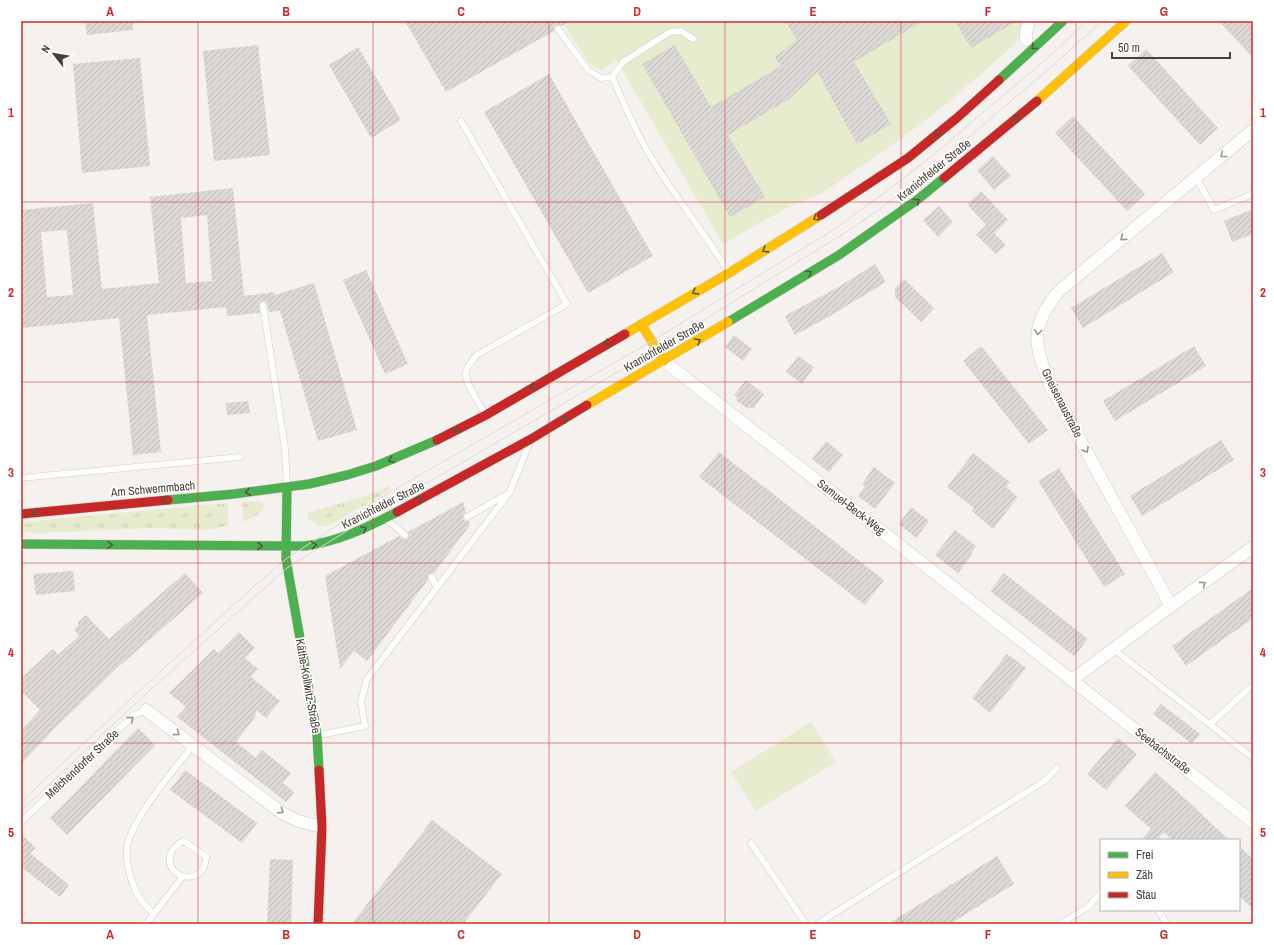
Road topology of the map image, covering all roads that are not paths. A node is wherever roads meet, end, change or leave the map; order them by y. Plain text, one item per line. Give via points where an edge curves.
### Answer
1 (1029, 21) edge
2 (1063, 21) edge
3 (1126, 21) edge
4 (558, 29) dead end
5 (693, 39) dead end
6 (1026, 40) dead end
7 (612, 77) junction
8 (461, 121) dead end
9 (1253, 130) edge
10 (1196, 177) junction
11 (1253, 194) edge
12 (729, 272) junction
13 (264, 305) dead end
14 (641, 324) junction
15 (664, 361) junction
16 (486, 415) junction
17 (531, 439) junction
18 (240, 456) dead end
19 (21, 478) edge
20 (287, 487) junction
21 (510, 492) junction
22 (21, 514) edge
23 (467, 517) dead end
24 (386, 519) junction
25 (405, 535) dead end
26 (21, 544) edge
27 (285, 546) junction
28 (1253, 547) edge
29 (432, 577) dead end
30 (436, 587) junction
31 (1171, 606) junction
32 (1113, 650) junction
33 (1072, 680) junction
34 (1253, 685) edge
35 (146, 710) joint
36 (1210, 724) junction
37 (317, 735) junction
38 (193, 745) junction
39 (1253, 758) edge
40 (1057, 768) dead end
41 (21, 822) edge
42 (1253, 822) edge
43 (322, 827) junction
44 (751, 842) dead end
45 (184, 876) junction
46 (1100, 893) edge
47 (1159, 911) edge
48 (154, 914) junction
49 (818, 923) edge
50 (146, 924) edge
51 (318, 924) edge
52 (806, 924) edge
53 (1060, 924) edge
54 (1167, 924) edge

1 - 6 street
2 -> 12 main road via 958,117 908,158
15 -> 3 main road, Kranichfelder Straße via 839,255 912,204 1050,90
4 - 7 lane via 588,70 601,78
5 - 7 lane via 681,31 670,32 623,62
7 - 12 lane via 651,159
8 - 16 lane via 566,304 477,355 470,364 466,380
9 -> 10 street, Gneisenaustraße
10 - 11 lane via 1214,210
10 -> 31 street, Gneisenaustraße via 1059,291 1047,305 1037,336 1039,357 1050,385
12 -> 14 main road
13 - 20 lane via 285,449
14 - 15 main road, Samuel-Beck-Weg
14 -> 16 main road
17 -> 15 main road, Kranichfelder Straße
15 - 33 street, Samuel-Beck-Weg
16 -> 20 main road via 428,445 376,466 347,475
17 - 21 lane
24 -> 17 main road, Kranichfelder Straße
18 - 19 lane
20 -> 22 main road, Am Schwemmbach
20 - 27 main road
21 - 23 lane
21 - 30 lane
24 - 25 lane
27 -> 24 main road, Kranichfelder Straße via 324,544 342,539
26 -> 27 main road
27 - 37 main road, Käthe-Kollwitz-Straße via 289,582
31 -> 28 street
29 - 30 lane
30 - 37 lane via 367,679 361,702 366,726
31 - 32 street
32 - 33 street
32 - 36 lane
33 - 42 street, Seebachstraße
34 - 36 lane
35 -> 38 street
41 -> 35 lane, Melchendorfer Straße via 134,715
36 - 39 lane
37 - 43 main road, Käthe-Kollwitz-Straße
38 -> 43 street via 282,813 298,821
38 - 48 lane via 146,808 127,846 127,866 135,890
40 - 49 lane via 1038,785
43 - 51 main road, Käthe-Kollwitz-Straße
44 - 52 lane
45 - 45 lane via 178,874 170,864 174,846 184,841 206,857 201,872 190,877
45 - 48 lane
46 - 53 lane via 1088,907
47 - 54 lane
48 - 50 lane

